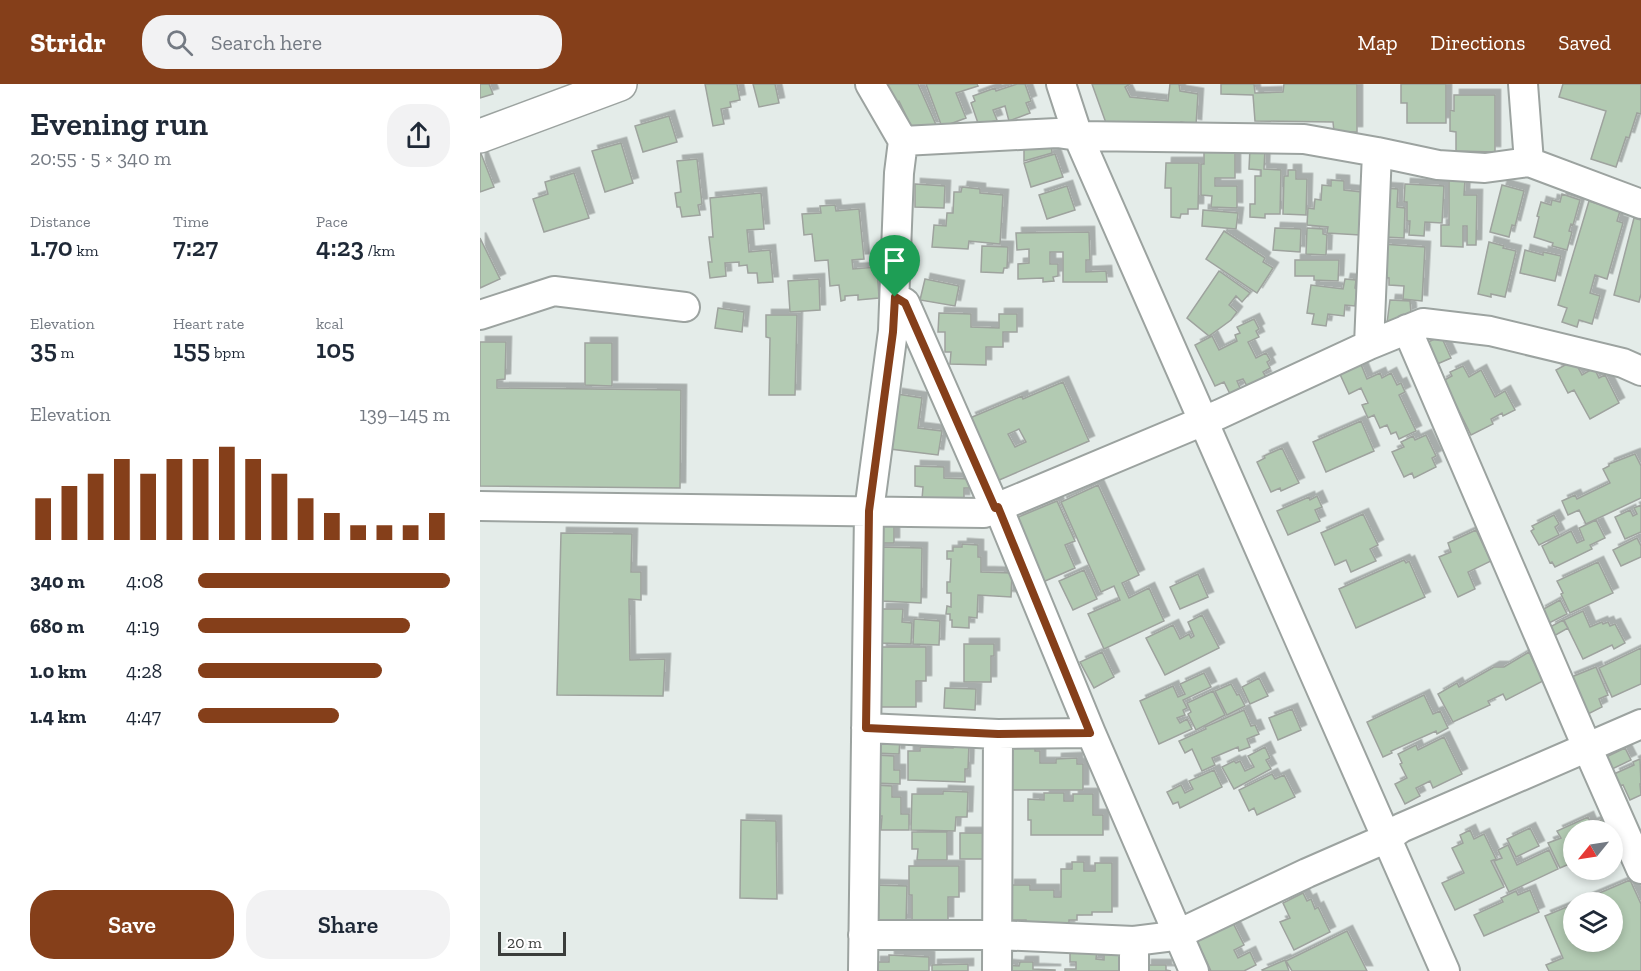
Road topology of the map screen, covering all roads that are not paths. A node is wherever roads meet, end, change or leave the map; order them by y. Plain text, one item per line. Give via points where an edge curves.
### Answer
1 (620, 84) edge
2 (870, 84) edge
3 (1061, 84) edge
4 (1523, 84) edge
5 (480, 136) edge
6 (1078, 136) junction
7 (903, 141) junction
8 (1377, 152) junction
9 (1529, 162) junction
10 (1639, 195) edge
11 (895, 297) junction
12 (685, 307) dead end
13 (480, 315) edge
14 (1407, 328) junction
15 (1369, 345) junction
16 (1641, 371) edge
17 (1203, 421) junction
18 (480, 506) edge
19 (996, 507) junction
20 (869, 511) junction
21 (1641, 723) edge
22 (866, 728) junction
23 (1090, 733) junction
24 (998, 734) junction
25 (1587, 747) junction
26 (1387, 838) junction
27 (1641, 869) edge
28 (1178, 934) junction
29 (863, 935) junction
30 (998, 935) junction
31 (1134, 941) junction
32 (863, 971) edge
33 (997, 971) edge
34 (1134, 971) edge
35 (1194, 971) edge
36 (1445, 971) edge

1 - 5 main road
2 - 7 street
3 - 6 street
4 - 9 street
6 - 7 street via 1057,133
6 - 8 street via 1304,139
6 - 17 street
7 - 11 street
8 - 9 street via 1438,165 1485,168
8 - 15 street
9 - 10 street
11 - 19 street via 905,303
11 - 20 street
12 - 13 street via 554,291
14 - 15 street
14 - 16 street via 1424,323 1490,331 1623,363
14 - 25 street
15 - 17 street
17 - 19 street
17 - 26 street
18 - 20 street
19 - 20 street via 984,513
19 - 23 street
20 - 22 street
21 - 25 street
22 - 24 street
22 - 29 street
23 - 24 street
23 - 28 street
24 - 30 street
25 - 26 street via 1401,828
25 - 27 street
26 - 28 street
26 - 36 street
28 - 31 street
28 - 35 street
29 - 30 street
29 - 32 street
30 - 31 street
30 - 33 street
31 - 34 street

